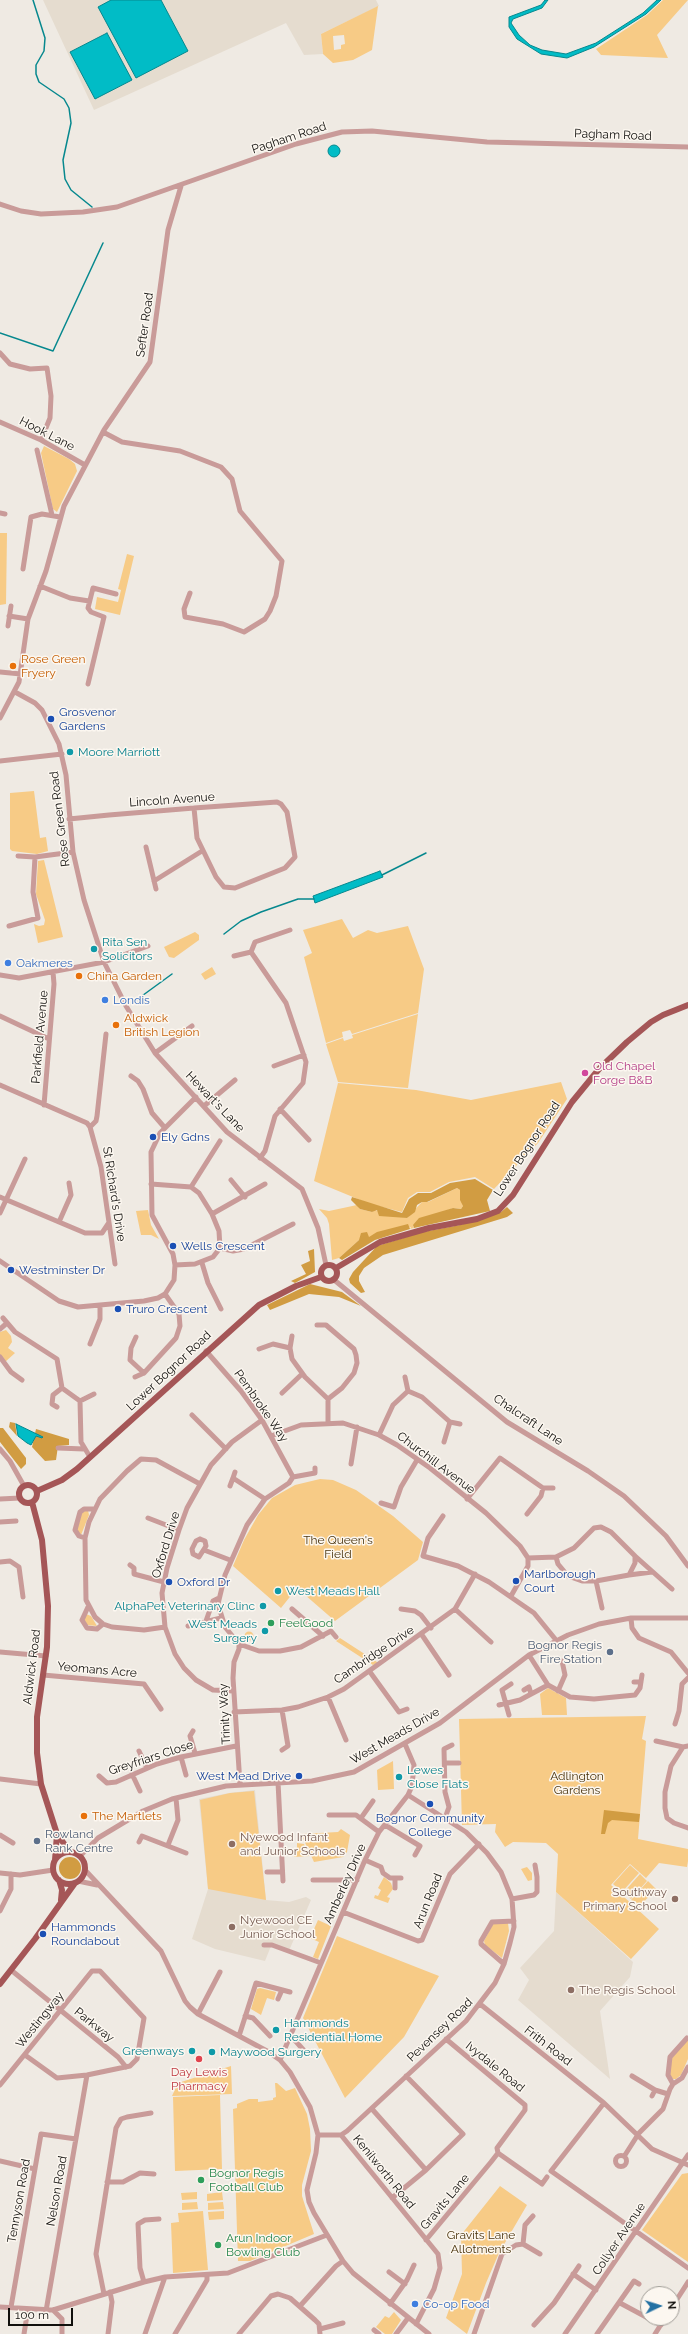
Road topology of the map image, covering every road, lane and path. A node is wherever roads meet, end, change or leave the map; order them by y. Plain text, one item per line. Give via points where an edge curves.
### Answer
1 (688, 147) edge
2 (181, 186) junction
3 (0, 204) edge
4 (0, 353) edge
5 (0, 422) edge
6 (103, 432) junction
7 (41, 440) junction
8 (37, 450) dead end
9 (85, 465) junction
10 (52, 515) junction
11 (60, 516) junction
12 (23, 570) dead end
13 (40, 586) junction
14 (190, 593) dead end
15 (116, 594) dead end
16 (89, 601) junction
17 (11, 606) dead end
18 (9, 616) junction
19 (28, 619) junction
20 (8, 626) dead end
21 (0, 672) edge
22 (21, 674) junction
23 (88, 684) dead end
24 (15, 692) junction
25 (0, 716) edge
26 (62, 754) junction
27 (0, 761) edge
28 (194, 808) junction
29 (69, 818) junction
30 (146, 847) dead end
31 (202, 851) junction
32 (73, 852) junction
33 (18, 856) dead end
34 (35, 857) junction
35 (154, 881) junction
36 (156, 889) dead end
37 (9, 926) dead end
38 (290, 930) dead end
39 (148, 946) dead end
40 (251, 952) junction
41 (234, 956) dead end
42 (104, 962) junction
43 (53, 972) junction
44 (0, 975) edge
45 (688, 1005) edge
46 (0, 1016) edge
47 (192, 1026) dead end
48 (106, 1034) dead end
49 (50, 1039) junction
50 (155, 1053) junction
51 (304, 1055) junction
52 (274, 1066) dead end
53 (131, 1076) dead end
54 (235, 1080) dead end
55 (0, 1085) edge
56 (196, 1097) junction
57 (44, 1105) junction
58 (204, 1106) junction
59 (280, 1109) junction
60 (90, 1127) junction
61 (165, 1128) junction
62 (220, 1140) dead end
63 (309, 1140) dead end
64 (260, 1158) junction
65 (25, 1159) dead end
66 (231, 1180) dead end
67 (70, 1183) dead end
68 (151, 1184) junction
69 (265, 1184) dead end
70 (191, 1187) junction
71 (0, 1197) edge
72 (245, 1197) junction
73 (6, 1199) junction
74 (0, 1213) edge
75 (212, 1214) junction
76 (59, 1222) junction
77 (109, 1223) junction
78 (293, 1224) dead end
79 (220, 1248) junction
80 (0, 1261) edge
81 (202, 1263) junction
82 (114, 1264) dead end
83 (175, 1265) junction
84 (326, 1265) junction
85 (336, 1268) junction
86 (321, 1277) junction
87 (333, 1279) junction
88 (165, 1294) junction
89 (100, 1307) junction
90 (221, 1309) dead end
91 (3, 1318) dead end
92 (7, 1323) junction
93 (317, 1325) dead end
94 (0, 1329) edge
95 (292, 1336) dead end
96 (136, 1337) dead end
97 (90, 1344) dead end
98 (290, 1348) junction
99 (259, 1349) dead end
100 (206, 1351) junction
101 (0, 1357) edge
102 (144, 1373) junction
103 (302, 1374) junction
104 (135, 1377) dead end
105 (405, 1378) dead end
106 (22, 1380) dead end
107 (62, 1388) junction
108 (408, 1392) junction
109 (282, 1393) dead end
110 (94, 1394) dead end
111 (328, 1399) junction
112 (80, 1401) junction
113 (57, 1408) dead end
114 (192, 1415) dead end
115 (262, 1420) junction
116 (328, 1422) junction
117 (450, 1422) junction
118 (460, 1424) dead end
119 (357, 1427) junction
120 (380, 1435) junction
121 (271, 1436) junction
122 (444, 1442) dead end
123 (58, 1448) dead end
124 (0, 1449) edge
125 (84, 1449) junction
126 (226, 1449) junction
127 (90, 1458) junction
128 (417, 1460) junction
129 (351, 1464) dead end
130 (235, 1472) dead end
131 (315, 1473) dead end
132 (293, 1477) junction
133 (233, 1478) junction
134 (200, 1484) junction
135 (24, 1486) junction
136 (230, 1486) dead end
137 (543, 1488) junction
138 (553, 1488) dead end
139 (37, 1491) junction
140 (20, 1498) junction
141 (467, 1498) junction
142 (0, 1499) edge
143 (265, 1499) junction
144 (32, 1502) junction
145 (381, 1503) dead end
146 (94, 1509) junction
147 (527, 1514) dead end
148 (443, 1516) dead end
149 (148, 1518) dead end
150 (16, 1521) dead end
151 (0, 1522) edge
152 (179, 1530) junction
153 (85, 1538) junction
154 (204, 1550) dead end
155 (635, 1556) junction
156 (556, 1557) junction
157 (528, 1558) junction
158 (230, 1560) junction
159 (0, 1562) edge
160 (130, 1566) dead end
161 (688, 1566) edge
162 (652, 1572) junction
163 (475, 1574) junction
164 (629, 1575) junction
165 (596, 1581) junction
166 (164, 1582) junction
167 (672, 1589) dead end
168 (510, 1596) junction
169 (23, 1597) dead end
170 (219, 1598) junction
171 (88, 1607) junction
172 (602, 1608) dead end
173 (292, 1609) dead end
174 (401, 1609) dead end
175 (455, 1609) junction
176 (222, 1618) junction
177 (631, 1618) junction
178 (688, 1618) edge
179 (206, 1621) junction
180 (103, 1624) junction
181 (188, 1626) dead end
182 (165, 1627) junction
183 (431, 1628) junction
184 (422, 1635) junction
185 (323, 1636) junction
186 (336, 1637) dead end
187 (556, 1640) junction
188 (491, 1642) dead end
189 (239, 1644) junction
190 (0, 1652) edge
191 (529, 1655) junction
192 (46, 1656) junction
193 (564, 1663) dead end
194 (370, 1672) junction
195 (688, 1673) edge
196 (43, 1675) junction
197 (449, 1675) dead end
198 (642, 1675) dead end
199 (688, 1678) edge
200 (634, 1682) dead end
201 (641, 1682) junction
202 (511, 1684) dead end
203 (548, 1685) junction
204 (524, 1690) dead end
205 (233, 1691) junction
206 (558, 1691) junction
207 (532, 1694) junction
208 (328, 1697) junction
209 (507, 1703) junction
210 (500, 1705) dead end
211 (160, 1709) dead end
212 (407, 1709) dead end
213 (282, 1710) junction
214 (234, 1712) junction
215 (510, 1715) dead end
216 (675, 1724) dead end
217 (193, 1731) dead end
218 (346, 1740) dead end
219 (656, 1741) dead end
220 (405, 1744) junction
221 (452, 1745) dead end
222 (236, 1746) junction
223 (686, 1747) edge
224 (282, 1750) dead end
225 (139, 1751) dead end
226 (195, 1753) junction
227 (181, 1757) junction
228 (445, 1763) junction
229 (459, 1764) dead end
230 (147, 1768) junction
231 (132, 1774) junction
232 (186, 1775) dead end
233 (99, 1776) dead end
234 (0, 1779) edge
235 (278, 1782) junction
236 (42, 1784) junction
237 (240, 1784) junction
238 (140, 1791) dead end
239 (408, 1795) junction
240 (176, 1798) junction
241 (373, 1801) dead end
242 (329, 1815) dead end
243 (361, 1818) junction
244 (445, 1818) junction
245 (385, 1825) junction
246 (688, 1828) edge
247 (379, 1832) junction
248 (57, 1834) junction
249 (0, 1835) edge
250 (139, 1842) dead end
251 (13, 1843) dead end
252 (479, 1844) junction
253 (168, 1845) junction
254 (70, 1852) junction
255 (186, 1853) dead end
256 (415, 1855) dead end
257 (80, 1856) junction
258 (55, 1860) junction
259 (365, 1860) junction
260 (535, 1865) dead end
261 (54, 1870) junction
262 (85, 1870) junction
263 (267, 1872) dead end
264 (282, 1872) junction
265 (0, 1873) edge
266 (11, 1874) junction
267 (59, 1880) junction
268 (313, 1880) dead end
269 (357, 1880) junction
270 (283, 1881) dead end
271 (76, 1882) junction
272 (98, 1885) junction
273 (395, 1888) dead end
274 (62, 1900) junction
275 (512, 1900) junction
276 (0, 1912) edge
277 (343, 1912) junction
278 (514, 1921) junction
279 (264, 1945) dead end
280 (321, 1963) junction
281 (504, 1964) junction
282 (11, 1970) junction
283 (220, 1972) dead end
284 (0, 1984) edge
285 (282, 1990) junction
286 (290, 1992) dead end
287 (278, 1999) dead end
288 (480, 2004) junction
289 (61, 2010) junction
290 (198, 2014) junction
291 (245, 2016) junction
292 (239, 2036) junction
293 (270, 2036) dead end
294 (292, 2037) junction
295 (687, 2038) dead end
296 (446, 2040) junction
297 (304, 2053) dead end
298 (25, 2055) junction
299 (280, 2060) junction
300 (126, 2067) junction
301 (688, 2067) edge
302 (87, 2075) junction
303 (406, 2076) junction
304 (632, 2076) dead end
305 (673, 2084) junction
306 (0, 2085) edge
307 (655, 2090) junction
308 (668, 2094) junction
309 (652, 2096) dead end
310 (604, 2103) junction
311 (372, 2108) junction
312 (152, 2113) dead end
313 (318, 2135) junction
314 (341, 2135) junction
315 (638, 2136) junction
316 (76, 2139) junction
317 (498, 2153) junction
318 (625, 2155) dead end
319 (688, 2155) edge
320 (0, 2161) edge
321 (685, 2164) edge
322 (34, 2169) junction
323 (426, 2170) junction
324 (154, 2174) dead end
325 (547, 2177) dead end
326 (107, 2182) junction
327 (392, 2198) junction
328 (533, 2216) dead end
329 (159, 2219) dead end
330 (636, 2231) junction
331 (327, 2235) junction
332 (426, 2240) junction
333 (524, 2244) junction
334 (540, 2254) dead end
335 (343, 2261) junction
336 (414, 2265) dead end
337 (579, 2266) dead end
338 (688, 2268) edge
339 (389, 2272) dead end
340 (573, 2274) junction
341 (207, 2275) junction
342 (164, 2277) junction
343 (144, 2282) junction
344 (688, 2282) edge
345 (405, 2284) junction
346 (639, 2284) dead end
347 (596, 2290) junction
348 (110, 2292) junction
349 (104, 2294) junction
350 (680, 2294) edge
351 (620, 2303) junction
352 (390, 2304) junction
353 (300, 2306) junction
354 (0, 2307) edge
355 (11, 2307) junction
356 (28, 2309) junction
357 (46, 2310) junction
358 (53, 2310) junction
359 (640, 2314) edge
360 (408, 2318) junction
361 (343, 2323) dead end
362 (416, 2324) junction
363 (534, 2325) dead end
364 (374, 2330) dead end
365 (320, 2331) edge
366 (24, 2334) edge
367 (62, 2334) edge
368 (108, 2334) edge
369 (145, 2334) edge
370 (175, 2334) edge
371 (238, 2334) edge
372 (380, 2334) edge
373 (396, 2334) edge
374 (429, 2334) edge
375 (474, 2334) edge
376 (565, 2334) edge
377 (597, 2334) edge

1 - 2 street, Pagham Road via 488,142 397,133 353,132 314,138
2 - 3 street, Pagham Road via 101,210 41,214
2 - 6 street, Sefter Road via 168,230 150,362
4 - 7 street via 10,364 30,370 47,368 51,396 50,418
5 - 7 street, Hook Lane
6 - 9 street, Sefter Road
6 - 14 street via 128,444 180,451 215,463 227,471 240,511 281,559 282,571 276,596 265,619 244,632 223,624 184,617
7 - 9 street, Hook Lane
8 - 10 street
9 - 11 street, Sefter Road
10 - 11 street
10 - 12 street via 31,517
11 - 13 street
13 - 16 street via 70,598
13 - 19 street
15 - 16 street via 93,588
16 - 23 street via 88,608 91,612 104,617
17 - 18 street
18 - 19 street
18 - 20 street
19 - 22 street
21 - 22 street
22 - 24 street
24 - 25 street
24 - 26 street, Rose Green Road via 42,710
26 - 27 street
26 - 29 street, Rose Green Road
28 - 29 street, Lincoln Avenue
28 - 31 street via 197,838
28 - 31 street, Lincoln Avenue via 277,802 287,812 295,857 288,866 235,888 228,888 220,884
29 - 32 street, Rose Green Road
30 - 35 street
31 - 35 street
32 - 34 street
32 - 42 street, Rose Green Road via 84,900
33 - 34 street
34 - 37 street via 33,892 38,918
35 - 36 street
38 - 40 street via 255,942
39 - 42 street
40 - 41 street
40 - 51 street via 286,1003
42 - 43 street
42 - 50 street, Hewart's Lane via 131,1015
43 - 44 street via 19,978
43 - 49 street, Parkfield Avenue
45 - 85 main road, Lower Bognor Road via 651,1022 599,1069 572,1102 513,1195 498,1211 477,1219 429,1228 380,1242
46 - 49 street
47 - 50 street
48 - 60 street via 97,1116
49 - 57 street, Parkfield Avenue
50 - 56 street, Hewart's Lane
51 - 52 street
51 - 59 street via 306,1070 303,1083
53 - 61 street via 138,1081 152,1112
54 - 58 street
55 - 57 street
56 - 58 street, Hewart's Lane
56 - 61 street
57 - 60 street via 87,1123
58 - 64 street, Hewart's Lane via 227,1132
59 - 63 street
59 - 64 street via 272,1122 265,1151
60 - 77 street, St Richard's Drive via 100,1157
61 - 68 street via 154,1142 151,1152
62 - 70 street
64 - 84 street, Hewart's Lane via 296,1184 306,1196 318,1228
65 - 73 street
66 - 72 street
67 - 76 street via 71,1195
68 - 70 street
68 - 83 street via 152,1215 173,1254
69 - 72 street
70 - 75 street
71 - 73 street
72 - 75 street
73 - 74 street
73 - 76 street
75 - 79 street via 219,1231
76 - 77 street via 92,1234 102,1233 108,1228
77 - 82 street, St Richard's Drive
78 - 79 street via 244,1249 233,1251
79 - 81 street via 213,1257
80 - 89 street via 59,1301 78,1308
81 - 83 street
81 - 90 street via 208,1283
83 - 88 street via 174,1280
84 - 85 main road
84 - 86 main road via 322,1269
85 - 87 main road via 337,1273
86 - 87 main road via 326,1280
86 - 100 main road, Lower Bognor Road via 259,1304
87 - 161 street, Chalcraft Lane via 507,1422 624,1496 666,1536
88 - 89 street via 152,1300
88 - 102 street via 179,1314 180,1326 176,1338
89 - 97 street via 100,1319
91 - 92 street
92 - 94 street
92 - 107 street via 15,1332 57,1359
93 - 111 street via 326,1325 354,1349 356,1355 354,1373 342,1388
95 - 98 street
96 - 102 street via 131,1348 130,1360
98 - 99 street via 273,1344
98 - 103 street via 292,1359
100 - 115 street, Pembroke Way
100 - 127 main road, Lower Bognor Road
101 - 106 street via 11,1372
102 - 104 street
103 - 109 street
103 - 111 street
105 - 108 street
107 - 112 street
107 - 113 street via 53,1395 50,1405
108 - 117 street via 422,1397
108 - 120 street via 400,1396 394,1405
110 - 112 street
111 - 116 street
112 - 125 street
114 - 126 street
115 - 121 street, Pembroke Way
115 - 126 street, Oxford Drive
116 - 119 street, Churchill Avenue
116 - 121 street, Churchill Avenue via 301,1425
117 - 118 street
117 - 122 street
119 - 120 street, Churchill Avenue
119 - 129 street
120 - 128 street, Churchill Avenue
121 - 132 street, Pembroke Way
123 - 125 street
124 - 135 street
125 - 127 street
126 - 134 street, Oxford Drive via 211,1465
127 - 139 main road, Lower Bognor Road via 62,1480
128 - 141 street, Churchill Avenue
128 - 145 street via 401,1487 394,1507
130 - 133 street
131 - 132 street
132 - 143 street via 289,1483
133 - 136 street
133 - 143 street
134 - 146 street via 156,1460 142,1459 109,1488
134 - 152 street, Oxford Drive
135 - 139 main road via 32,1486
135 - 140 main road via 19,1492
137 - 138 street
137 - 141 street via 500,1458
137 - 147 street via 536,1504
139 - 144 main road via 37,1496
140 - 142 street
140 - 144 main road via 24,1502
141 - 157 street, Churchill Avenue via 508,1534
143 - 158 street via 247,1525
144 - 192 main road, Aldwick Road via 38,1518 45,1561 48,1606
146 - 153 street
146 - 153 street via 84,1509 80,1512 75,1530 79,1536
148 - 163 street via 428,1538 423,1556
149 - 152 street
150 - 151 street
152 - 166 street, Oxford Drive
153 - 171 street
154 - 158 street
155 - 156 street via 611,1532 602,1527 594,1528 574,1548
155 - 162 street
155 - 164 street via 635,1563
156 - 157 street
156 - 165 street via 558,1564 568,1576 582,1581
157 - 168 street via 526,1570
158 - 170 street
159 - 169 street via 10,1561 19,1567
160 - 166 street via 134,1568 133,1576
162 - 164 street
162 - 167 street
163 - 168 street
163 - 175 street, Cambridge Drive
164 - 165 street
165 - 172 street
166 - 182 street, Oxford Drive
168 - 187 street via 534,1613
170 - 176 street
170 - 179 street via 213,1601
171 - 180 street
171 - 180 street via 82,1620 87,1628 97,1629
173 - 185 street
174 - 183 street via 415,1611
175 - 183 street, Cambridge Drive
175 - 188 street
176 - 179 street
176 - 189 street via 226,1628
177 - 178 street, West Meads Drive
177 - 187 street, West Meads Drive via 599,1624
177 - 195 street via 632,1628 639,1638 671,1652
179 - 181 street
180 - 182 street via 144,1630
182 - 205 street, Oxford Drive via 175,1654 196,1680 212,1690
183 - 184 street, Cambridge Drive
184 - 194 street, Cambridge Drive
184 - 197 street
185 - 186 street via 331,1631
185 - 189 street via 301,1647 280,1651 259,1651
187 - 191 street, West Meads Drive
189 - 205 street, Trinity Way via 234,1662
190 - 192 street
191 - 203 street
191 - 220 street, West Meads Drive via 456,1712
192 - 196 main road, Aldwick Road
193 - 206 street via 565,1675
194 - 208 street, Cambridge Drive
194 - 212 street via 397,1714
196 - 211 street, Yeomans Acre via 144,1684
196 - 236 main road, Aldwick Road via 36,1737
198 - 201 street
199 - 216 street via 682,1684
200 - 201 street
201 - 206 street via 635,1695 626,1697 570,1697
202 - 209 street via 502,1690
203 - 206 street
203 - 207 street
204 - 207 street via 529,1688
205 - 214 street, Trinity Way
207 - 209 street
208 - 213 street, Cambridge Drive
208 - 218 street
209 - 210 street
209 - 215 street
213 - 214 street, Cambridge Drive
213 - 224 street via 290,1746
214 - 222 street, Trinity Way
217 - 226 street via 190,1736
219 - 223 street
220 - 235 street, West Meads Drive via 343,1776 312,1781
220 - 239 street, Amberley Drive via 414,1765 414,1780
221 - 228 street via 444,1749
222 - 226 street, Greyfriars Close
222 - 237 street, Trinity Way
223 - 246 street via 671,1766 665,1808 667,1818
225 - 230 street
226 - 227 street, Greyfriars Close
227 - 230 street, Greyfriars Close
227 - 232 street
228 - 229 street
228 - 244 street via 445,1792 449,1807
230 - 231 street, Greyfriars Close
231 - 233 street, Greyfriars Close via 107,1783
231 - 238 street
234 - 236 street
235 - 237 street, West Meads Drive
235 - 264 street
236 - 248 main road, Aldwick Road
237 - 240 street, West Meads Drive
239 - 244 street, Pevensey Road
239 - 245 street, Amberley Drive
240 - 253 street via 178,1820
240 - 257 street, West Meads Drive via 143,1811 108,1832
241 - 243 street
242 - 243 street via 356,1815
243 - 247 street
244 - 252 street, Pevensey Road
245 - 247 street, Amberley Drive
245 - 256 street via 420,1846
247 - 259 street, Amberley Drive
248 - 254 main road
248 - 258 main road
249 - 251 street
250 - 253 street via 142,1836
252 - 275 street, Pevensey Road via 500,1872
252 - 277 street, Arun Road via 450,1874 422,1940 418,1941
253 - 255 street
254 - 257 main road
254 - 258 main road
257 - 262 main road
258 - 261 main road
259 - 269 street, Amberley Drive
259 - 273 street via 380,1867 386,1876 398,1878
260 - 275 street via 537,1892
261 - 266 street
261 - 267 main road
262 - 271 main road
262 - 272 street
263 - 264 street
264 - 270 street
265 - 266 street
266 - 276 street via 11,1889
267 - 271 main road via 66,1884
267 - 274 main road
268 - 269 street
269 - 277 street, Amberley Drive
271 - 272 street
271 - 274 main road
272 - 290 street via 161,1950 185,2001
274 - 282 main road
275 - 278 street, Pevensey Road
277 - 280 street, Amberley Drive
278 - 281 street, Pevensey Road
278 - 281 street via 492,1922 480,1944
279 - 280 street via 272,1945
280 - 294 street, Amberley Drive
281 - 288 street, Pevensey Road
282 - 284 main road
282 - 289 street, Parkway
283 - 290 street
285 - 286 street
285 - 287 street
285 - 291 street via 256,1983
288 - 296 street, Pevensey Road
288 - 310 street, Frith Road
289 - 298 street, Westingway
289 - 300 street, Parkway via 123,2061
289 - 300 street, Westingway via 92,1971 97,1970 144,2018 136,2059
290 - 292 street
291 - 292 street
291 - 293 street via 253,2018
292 - 299 street
294 - 297 street
294 - 299 street, Amberley Drive
295 - 305 street via 670,2057 668,2075
296 - 303 street, Pevensey Road
296 - 317 street, Ivydale Road via 525,2106 525,2110 497,2148
298 - 302 street via 54,2078
298 - 306 street, Westingway
299 - 313 street via 303,2092
300 - 302 street
301 - 305 street via 682,2078
302 - 316 street, Nelson Road
303 - 311 street, Pevensey Road
303 - 323 street via 463,2134
304 - 307 street
305 - 308 street
307 - 308 street
307 - 309 street
308 - 315 street via 663,2109
310 - 315 street, Frith Road
310 - 330 street via 551,2171
311 - 314 street, Pevensey Road
311 - 323 street
312 - 326 street via 127,2117 118,2123
313 - 314 street
313 - 331 street via 308,2196 314,2213
314 - 327 street, Kenilworth Road
315 - 318 street
315 - 321 street, Frith Road via 652,2149
316 - 322 street, Tennyson Road via 41,2134
316 - 357 street, Nelson Road
317 - 325 street via 542,2184
317 - 332 street, Gravits Lane
319 - 321 street, Collyer Avenue
320 - 322 street
321 - 330 street, Collyer Avenue
322 - 355 street, Tennyson Road
323 - 327 street
324 - 326 street via 140,2173 123,2182
326 - 349 street via 96,2254
327 - 332 street, Kenilworth Road
328 - 333 street via 524,2225
329 - 343 street via 145,2220 138,2224 140,2268
330 - 338 street
330 - 347 street, Collyer Avenue
331 - 335 street
331 - 341 street via 234,2272
332 - 362 street, Gravits Lane via 438,2254 440,2268 429,2302
333 - 334 street
333 - 375 street via 516,2245 502,2254
335 - 352 street via 353,2273
335 - 353 street
336 - 345 street
337 - 340 street
339 - 345 street
340 - 347 street
340 - 363 street via 554,2303
341 - 342 street
341 - 370 street via 207,2280
342 - 343 street
342 - 369 street
343 - 348 street
344 - 350 street
345 - 352 street
346 - 351 street via 634,2281
347 - 376 street, Collyer Avenue
348 - 349 street
348 - 368 street via 112,2302
349 - 358 street
351 - 359 street
351 - 377 street
352 - 360 street
353 - 365 street via 315,2320
353 - 371 street via 283,2294 274,2295
354 - 355 street
355 - 356 street
356 - 357 street
356 - 366 street
357 - 358 street
358 - 367 street via 62,2320
360 - 362 street
360 - 373 street
361 - 365 street
362 - 374 street
364 - 372 street

